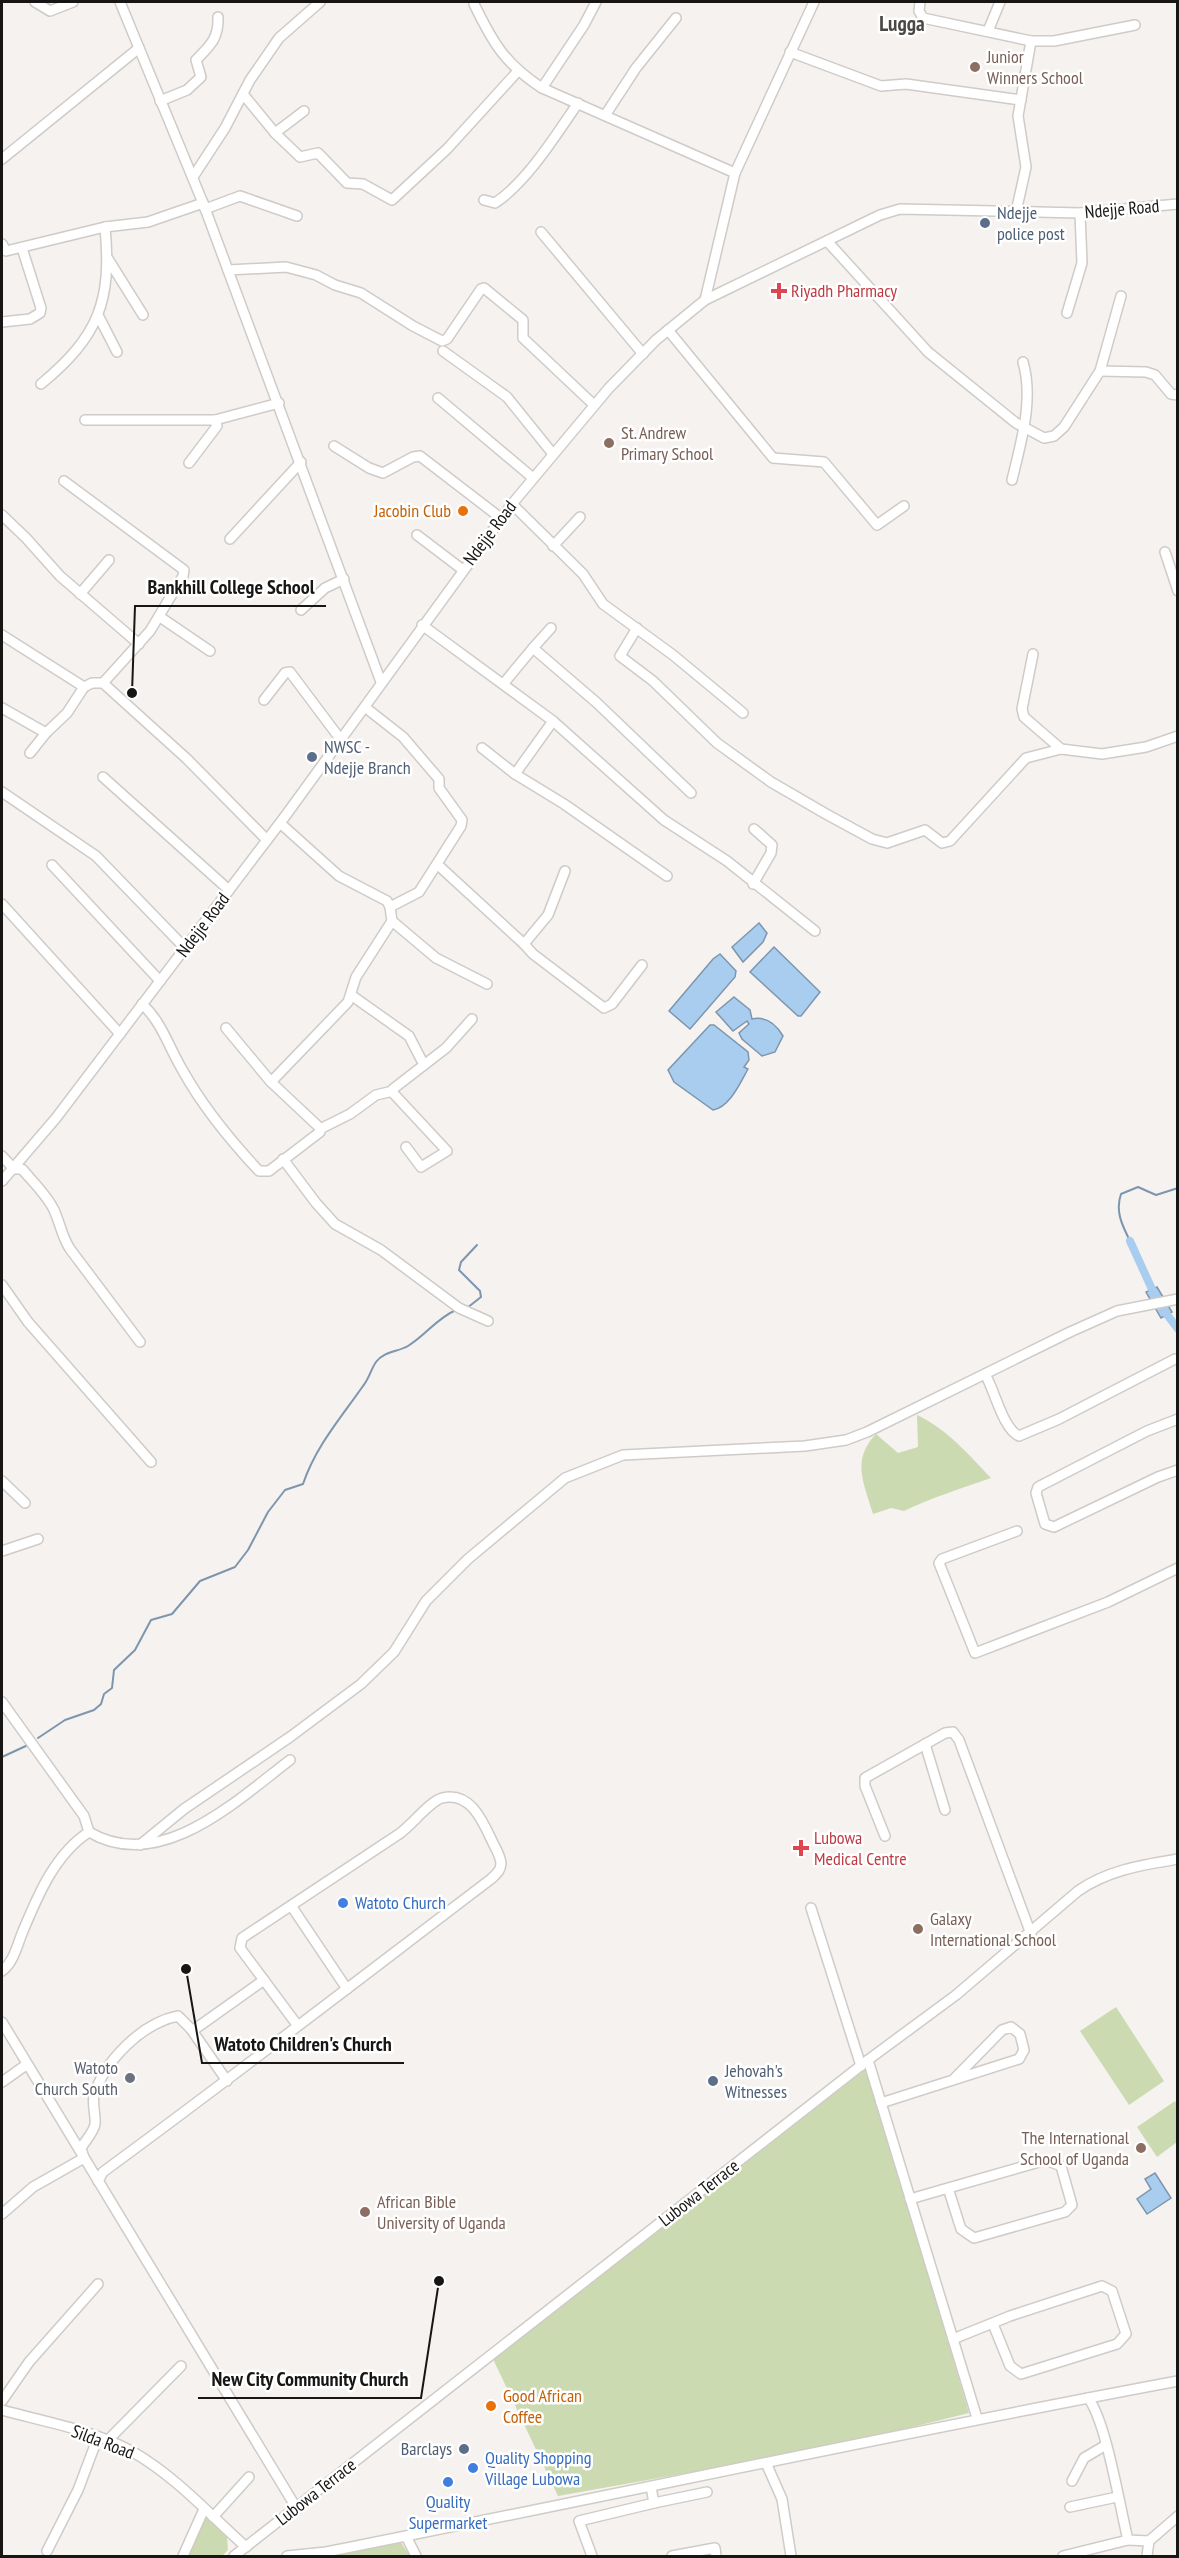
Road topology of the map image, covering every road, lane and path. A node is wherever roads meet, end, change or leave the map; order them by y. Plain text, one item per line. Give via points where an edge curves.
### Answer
1 (34, 2) edge
2 (73, 2) edge
3 (120, 2) edge
4 (320, 2) edge
5 (596, 2) edge
6 (814, 2) edge
7 (920, 2) edge
8 (1000, 2) edge
9 (474, 4) dead end
10 (218, 17) dead end
11 (676, 18) dead end
12 (1135, 25) dead end
13 (988, 31) junction
14 (1031, 41) junction
15 (139, 48) junction
16 (790, 52) junction
17 (518, 70) junction
18 (542, 88) junction
19 (243, 94) junction
20 (1021, 100) junction
21 (159, 101) junction
22 (578, 103) junction
23 (304, 111) dead end
24 (606, 114) junction
25 (275, 133) junction
26 (2, 159) edge
27 (735, 173) junction
28 (193, 177) junction
29 (484, 200) dead end
30 (1178, 204) edge
31 (204, 206) junction
32 (1016, 212) junction
33 (1080, 213) junction
34 (297, 216) dead end
35 (105, 226) junction
36 (541, 232) dead end
37 (827, 241) junction
38 (2, 244) edge
39 (22, 248) junction
40 (108, 259) junction
41 (228, 270) junction
42 (1121, 296) dead end
43 (705, 300) junction
44 (1067, 313) dead end
45 (143, 315) dead end
46 (99, 317) junction
47 (2, 322) edge
48 (668, 330) junction
49 (443, 351) dead end
50 (117, 352) dead end
51 (643, 354) junction
52 (1023, 362) dead end
53 (1100, 371) junction
54 (42, 384) dead end
55 (1178, 395) edge
56 (438, 398) dead end
57 (279, 403) junction
58 (594, 405) junction
59 (85, 420) dead end
60 (215, 420) junction
61 (1024, 428) junction
62 (334, 446) dead end
63 (552, 454) junction
64 (301, 462) junction
65 (189, 463) dead end
66 (533, 478) junction
67 (1012, 480) dead end
68 (64, 481) dead end
69 (512, 504) junction
70 (904, 506) dead end
71 (2, 515) edge
72 (580, 517) dead end
73 (502, 519) junction
74 (417, 535) dead end
75 (230, 539) dead end
76 (553, 546) junction
77 (1165, 552) dead end
78 (109, 560) dead end
79 (463, 570) junction
80 (344, 579) junction
81 (1178, 591) edge
82 (80, 594) junction
83 (301, 610) dead end
84 (160, 616) junction
85 (422, 625) junction
86 (551, 628) dead end
87 (637, 628) junction
88 (2, 635) edge
89 (139, 644) junction
90 (533, 648) junction
91 (210, 651) dead end
92 (1033, 654) dead end
93 (381, 682) junction
94 (103, 683) junction
95 (504, 683) junction
96 (84, 687) junction
97 (264, 700) dead end
98 (2, 708) edge
99 (366, 708) junction
100 (743, 713) dead end
101 (553, 721) junction
102 (46, 733) junction
103 (1178, 736) edge
104 (341, 740) junction
105 (482, 748) dead end
106 (1061, 749) junction
107 (30, 753) dead end
108 (515, 774) junction
109 (103, 777) dead end
110 (2, 792) edge
111 (691, 793) dead end
112 (280, 823) junction
113 (754, 829) dead end
114 (267, 840) junction
115 (52, 865) dead end
116 (438, 865) junction
117 (565, 871) dead end
118 (667, 876) dead end
119 (753, 884) junction
120 (229, 890) junction
121 (2, 904) edge
122 (390, 907) junction
123 (392, 921) junction
124 (815, 931) dead end
125 (524, 944) junction
126 (185, 948) junction
127 (642, 965) dead end
128 (159, 981) junction
129 (487, 984) dead end
130 (351, 995) junction
131 (142, 1004) junction
132 (472, 1019) dead end
133 (226, 1028) dead end
134 (120, 1034) junction
135 (424, 1065) junction
136 (271, 1082) junction
137 (393, 1091) junction
138 (320, 1129) junction
139 (406, 1147) dead end
140 (2, 1156) edge
141 (283, 1159) junction
142 (14, 1169) junction
143 (2, 1181) edge
144 (2, 1285) edge
145 (1178, 1299) edge
146 (488, 1321) dead end
147 (141, 1342) dead end
148 (1174, 1359) dead end
149 (985, 1374) junction
150 (1178, 1419) edge
151 (151, 1462) dead end
152 (1178, 1470) edge
153 (2, 1481) edge
154 (25, 1503) dead end
155 (1017, 1531) dead end
156 (38, 1539) dead end
157 (2, 1551) edge
158 (1178, 1568) edge
159 (2, 1702) edge
160 (925, 1744) junction
161 (290, 1760) dead end
162 (945, 1810) dead end
163 (89, 1832) junction
164 (885, 1836) dead end
165 (140, 1845) junction
166 (1178, 1859) edge
167 (292, 1907) junction
168 (811, 1908) dead end
169 (1031, 1934) junction
170 (2, 1971) edge
171 (264, 1980) junction
172 (347, 1989) junction
173 (2, 2022) edge
174 (298, 2026) junction
175 (191, 2029) junction
176 (865, 2063) junction
177 (26, 2065) junction
178 (954, 2079) junction
179 (227, 2080) junction
180 (2, 2082) edge
181 (881, 2103) junction
182 (84, 2158) junction
183 (98, 2181) junction
184 (948, 2188) junction
185 (910, 2199) junction
186 (2, 2214) edge
187 (98, 2284) dead end
188 (993, 2324) junction
189 (953, 2339) junction
190 (181, 2366) dead end
191 (1178, 2381) edge
192 (1088, 2398) junction
193 (2, 2401) edge
194 (2, 2410) edge
195 (977, 2418) junction
196 (103, 2439) junction
197 (1106, 2445) junction
198 (766, 2463) junction
199 (249, 2477) dead end
200 (1072, 2481) dead end
201 (651, 2487) junction
202 (706, 2492) dead end
203 (1117, 2497) junction
204 (654, 2503) junction
205 (1070, 2507) dead end
206 (204, 2509) junction
207 (297, 2509) junction
208 (1178, 2516) edge
209 (213, 2517) junction
210 (406, 2536) junction
211 (1128, 2540) junction
212 (1149, 2541) junction
213 (246, 2547) junction
214 (47, 2551) dead end
215 (183, 2556) edge
216 (234, 2556) edge
217 (287, 2556) edge
218 (416, 2556) edge
219 (592, 2556) edge
220 (672, 2556) edge
221 (716, 2556) edge
222 (791, 2556) edge
223 (1063, 2556) edge
224 (1147, 2556) edge

1 - 2 street via 50,11
3 - 15 street
4 - 19 street via 279,38
5 - 18 street
6 - 16 street
7 - 13 street via 923,18
8 - 13 street
9 - 17 street via 497,49
10 - 21 street via 214,42 196,60 201,77 186,90
11 - 24 street
12 - 14 street via 1054,41
13 - 14 street
14 - 20 street
15 - 21 street
15 - 26 street
16 - 20 street via 881,86 906,84
16 - 27 street
17 - 18 street
17 - 25 street via 447,149 393,199 363,184 347,183 318,153 300,158
18 - 22 street
19 - 25 street
19 - 28 street
20 - 32 street via 1018,119 1026,167
21 - 28 street
22 - 24 street
22 - 29 street via 526,173 495,203
23 - 25 street
24 - 27 street
27 - 43 street
28 - 31 street
30 - 33 street, Ndejje Road
31 - 34 street via 240,196
31 - 35 street via 148,222
31 - 41 street
32 - 33 street, Ndejje Road
32 - 37 street, Ndejje Road via 900,209 880,214
33 - 44 street via 1082,263
35 - 39 street
35 - 40 street
36 - 51 street
37 - 43 street, Ndejje Road
37 - 61 street via 928,352
38 - 39 street via 6,251
39 - 47 street via 40,313 30,320
40 - 45 street
40 - 46 street
41 - 57 street
41 - 58 street via 286,267 316,275 362,293 442,340 447,339 484,288 523,320 523,338
42 - 53 street
43 - 48 street, Ndejje Road
46 - 50 street
46 - 54 street via 82,347
48 - 51 street, Ndejje Road
48 - 70 street via 773,458 824,462 877,525
49 - 63 street via 507,397
51 - 58 street, Ndejje Road
52 - 61 street via 1027,383
53 - 55 street via 1146,372 1155,375 1171,394
53 - 61 street via 1058,433 1044,438
56 - 66 street
57 - 60 street
57 - 64 street
58 - 63 street, Ndejje Road
59 - 60 street
60 - 65 street via 217,426
61 - 67 street
62 - 73 street via 383,473 420,456
63 - 66 street, Ndejje Road
64 - 75 street
64 - 80 street
66 - 69 street, Ndejje Road
68 - 84 street via 184,570
69 - 73 street, Ndejje Road
69 - 76 street
71 - 82 street
72 - 76 street
73 - 79 street, Ndejje Road
74 - 79 street
76 - 87 street via 588,579 603,604
77 - 81 street
78 - 82 street
79 - 85 street, Ndejje Road
80 - 83 street via 325,588
80 - 93 street
82 - 89 street
84 - 89 street
84 - 91 street
85 - 93 street, Ndejje Road
85 - 95 street
86 - 90 street
87 - 100 street
87 - 106 street via 620,656 653,681 709,736 771,782 882,843 925,830 942,843 950,841 1026,758
88 - 96 street
89 - 94 street
90 - 95 street
90 - 111 street
92 - 106 street via 1022,709 1024,717
93 - 99 street, Ndejje Road
94 - 96 street
94 - 114 street via 187,759
95 - 101 street
96 - 102 street via 67,713
97 - 104 street via 290,672
98 - 102 street
99 - 104 street, Ndejje Road
99 - 116 street via 403,737 439,779 439,788 462,820
101 - 108 street
101 - 119 street via 664,820 727,861
102 - 107 street
103 - 106 street via 1146,747 1102,754
104 - 112 street, Ndejje Road
105 - 108 street
108 - 118 street
109 - 120 street
110 - 126 street via 96,856
112 - 114 street, Ndejje Road
112 - 122 street via 339,876 381,897
113 - 119 street via 771,845 771,853
114 - 120 street, Ndejje Road
115 - 128 street
116 - 122 street via 420,892
116 - 125 street
117 - 125 street via 548,915
119 - 124 street
120 - 126 street, Ndejje Road
121 - 134 street
122 - 123 street
123 - 129 street via 436,958
123 - 130 street via 356,977
125 - 127 street via 604,1008 612,1004
126 - 128 street, Ndejje Road
128 - 131 street, Ndejje Road
130 - 135 street via 409,1036
130 - 136 street
131 - 134 street, Ndejje Road
131 - 141 street via 153,1014 201,1099 243,1153 262,1172
132 - 135 street
133 - 136 street
134 - 142 street, Ndejje Road
135 - 137 street
136 - 138 street
137 - 138 street via 376,1095
137 - 139 street via 447,1151 421,1167
138 - 141 street
140 - 142 street
141 - 146 street via 335,1224 381,1250 459,1308
142 - 143 street, Ndejje Road
142 - 147 street via 22,1169 42,1192 70,1249
144 - 151 street via 28,1322
145 - 149 street via 1118,1311
148 - 149 street via 1019,1436 1006,1424
149 - 165 street via 846,1440 805,1446 623,1455 566,1478 468,1559 426,1601 394,1652 361,1684 184,1809
150 - 152 street via 1038,1486 1045,1524 1054,1527
153 - 154 street
155 - 158 street via 939,1563 975,1653 1108,1602
156 - 157 street
159 - 163 street via 84,1816
160 - 162 street
160 - 164 street via 866,1778 865,1786
160 - 169 street via 949,1731 956,1735
161 - 165 street via 187,1833 164,1842
163 - 165 street via 106,1842
163 - 170 street via 71,1845 51,1875 34,1903 10,1964
166 - 169 street, Lubowa Terrace via 1124,1869 1095,1880
167 - 171 street via 240,1942 240,1948
167 - 172 street
167 - 172 street via 399,1834 433,1802 454,1797 479,1813 501,1861 499,1872
168 - 176 street
169 - 176 street, Lubowa Terrace
171 - 174 street
171 - 175 street
172 - 174 street
173 - 177 street
174 - 179 street
175 - 179 street
175 - 182 street via 178,2016 168,2018 124,2046 114,2057 94,2097 95,2127 81,2148
176 - 181 street
176 - 207 street, Lubowa Terrace
177 - 180 street
177 - 182 street
178 - 178 street via 1019,2059 1024,2050 1020,2034 1011,2027 1002,2030
178 - 181 street
179 - 183 street via 104,2172
181 - 185 street
182 - 183 street
182 - 186 street via 33,2187
183 - 207 street
184 - 184 street via 1051,2160 1061,2166 1072,2205 1065,2212 974,2238 961,2229
184 - 185 street
185 - 189 street
187 - 193 street via 29,2362
188 - 188 street via 1102,2286 1112,2291 1126,2334 1117,2344 1021,2374 1010,2366
188 - 189 street
189 - 195 street
190 - 196 street
191 - 192 street
192 - 195 street
192 - 197 street via 1098,2413
194 - 196 street, Silda Road
195 - 198 street
196 - 206 street, Silda Road via 132,2451 161,2470
196 - 214 street
197 - 200 street via 1084,2458
197 - 203 street
198 - 201 street
198 - 222 street via 782,2499
199 - 209 street
201 - 204 street
201 - 210 street
202 - 204 street
203 - 205 street
203 - 211 street
204 - 219 street via 579,2521
206 - 209 street, Silda Road
206 - 215 street
207 - 213 street, Lubowa Terrace
208 - 212 street
209 - 213 street, Silda Road
210 - 217 street
210 - 218 street
211 - 212 street
211 - 223 street
212 - 224 street
213 - 216 street, Lubowa Terrace
220 - 221 street via 715,2548

